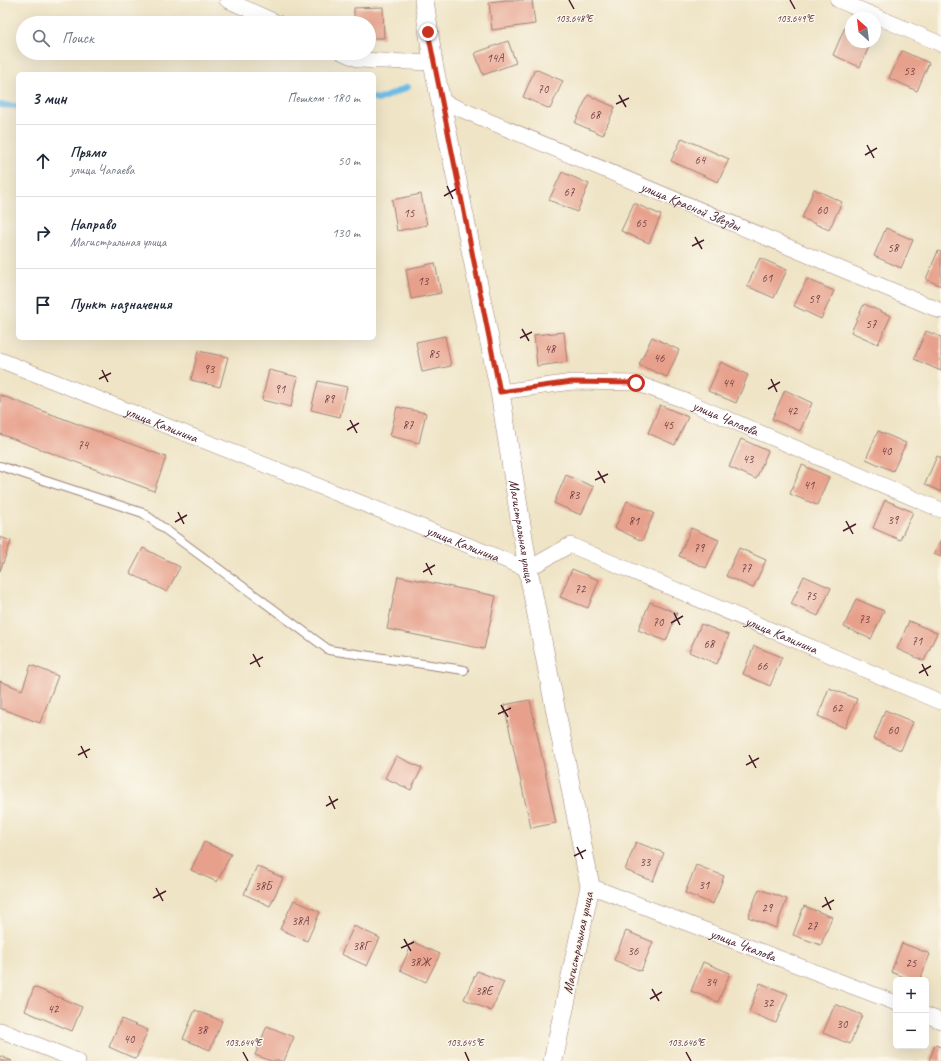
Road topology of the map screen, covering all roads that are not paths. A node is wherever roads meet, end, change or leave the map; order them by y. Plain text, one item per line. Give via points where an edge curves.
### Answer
1 (227, 0) edge
2 (424, 0) edge
3 (838, 0) edge
4 (262, 16) edge
5 (941, 44) edge
6 (359, 60) edge
7 (433, 63) junction
8 (441, 101) junction
9 (941, 312) edge
10 (0, 360) edge
11 (500, 392) junction
12 (0, 466) edge
13 (941, 510) edge
14 (528, 569) junction
15 (464, 670) dead end
16 (941, 702) edge
17 (590, 886) junction
18 (893, 1002) edge
19 (929, 1016) edge
20 (941, 1021) edge
21 (0, 1030) edge
22 (78, 1061) edge
23 (553, 1061) edge

1 - 4 street
2 - 7 street, Магистральная улица
3 - 5 street
6 - 7 street
7 - 8 street, Магистральная улица
8 - 9 street, улица Красной Звезды
8 - 11 street, Магистральная улица
10 - 14 street, улица Калинина
11 - 13 street, улица Чапаева via 572,382 636,383 686,401
11 - 14 street, Магистральная улица
12 - 15 lane via 143,513 329,650
14 - 16 street, улица Калинина via 570,545
14 - 17 street, Магистральная улица
17 - 18 street, улица Чкалова
17 - 23 street, Магистральная улица
19 - 20 street
21 - 22 street

